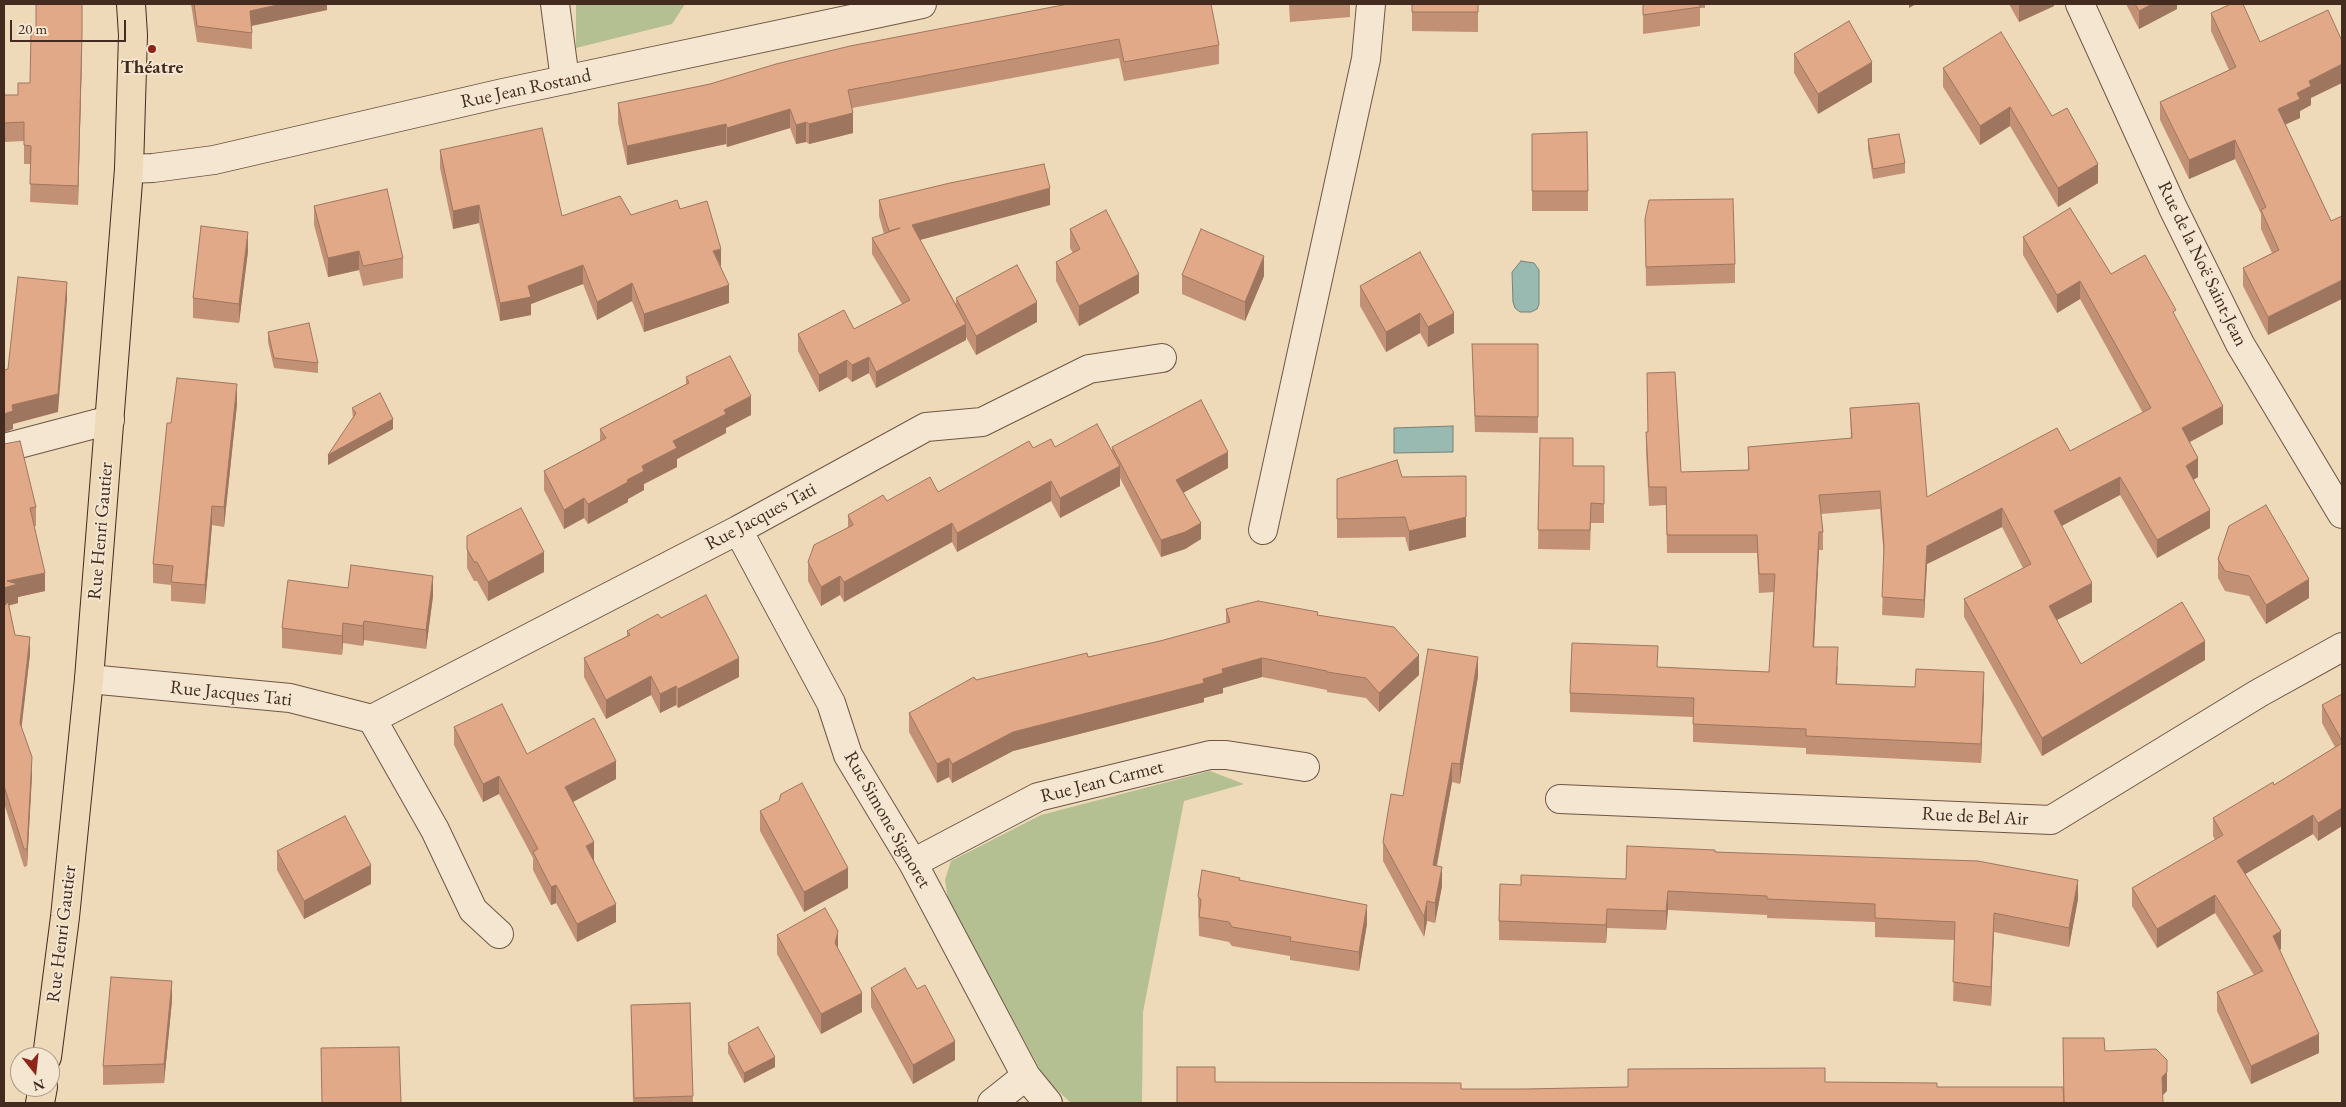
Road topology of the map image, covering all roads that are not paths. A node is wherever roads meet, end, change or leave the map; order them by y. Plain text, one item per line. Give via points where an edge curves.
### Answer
1 (131, 4) edge
2 (922, 4) edge
3 (1371, 4) edge
4 (2080, 4) edge
5 (557, 16) edge
6 (565, 80) junction
7 (129, 168) junction
8 (1162, 358) dead end
9 (110, 420) junction
10 (4, 448) edge
11 (2342, 514) edge
12 (738, 530) junction
13 (1263, 530) dead end
14 (2342, 647) edge
15 (89, 679) junction
16 (372, 719) junction
17 (1305, 767) dead end
18 (1560, 798) dead end
19 (913, 863) junction
20 (499, 934) dead end
21 (48, 1047) edge
22 (1026, 1076) junction
23 (992, 1103) edge
24 (1048, 1103) edge

1 - 7 main road, Rue Henri Gautier
2 - 6 street, Rue Jean Rostand
3 - 13 street via 1364,68
4 - 11 street, Rue de la Noë Saint-Jean via 2165,191 2240,344
5 - 6 street
6 - 7 street, Rue Jean Rostand via 214,160
7 - 9 main road, Rue Henri Gautier
8 - 12 street, Rue Jacques Tati via 1089,368 982,422 926,427
9 - 10 street
9 - 15 main road, Rue Henri Gautier
12 - 16 street, Rue Jacques Tati
12 - 19 street, Rue Simone Signoret via 831,703 848,755
14 - 18 street, Rue de Bel Air via 2259,693 2051,820
15 - 16 street, Rue Jacques Tati via 290,698
15 - 21 main road, Rue Henri Gautier
16 - 20 street via 435,830 473,910
17 - 19 street, Rue Jean Carmet via 1210,755 1038,797
19 - 22 street, Rue Simone Signoret
22 - 23 street
22 - 24 street, Rue Simone Signoret

